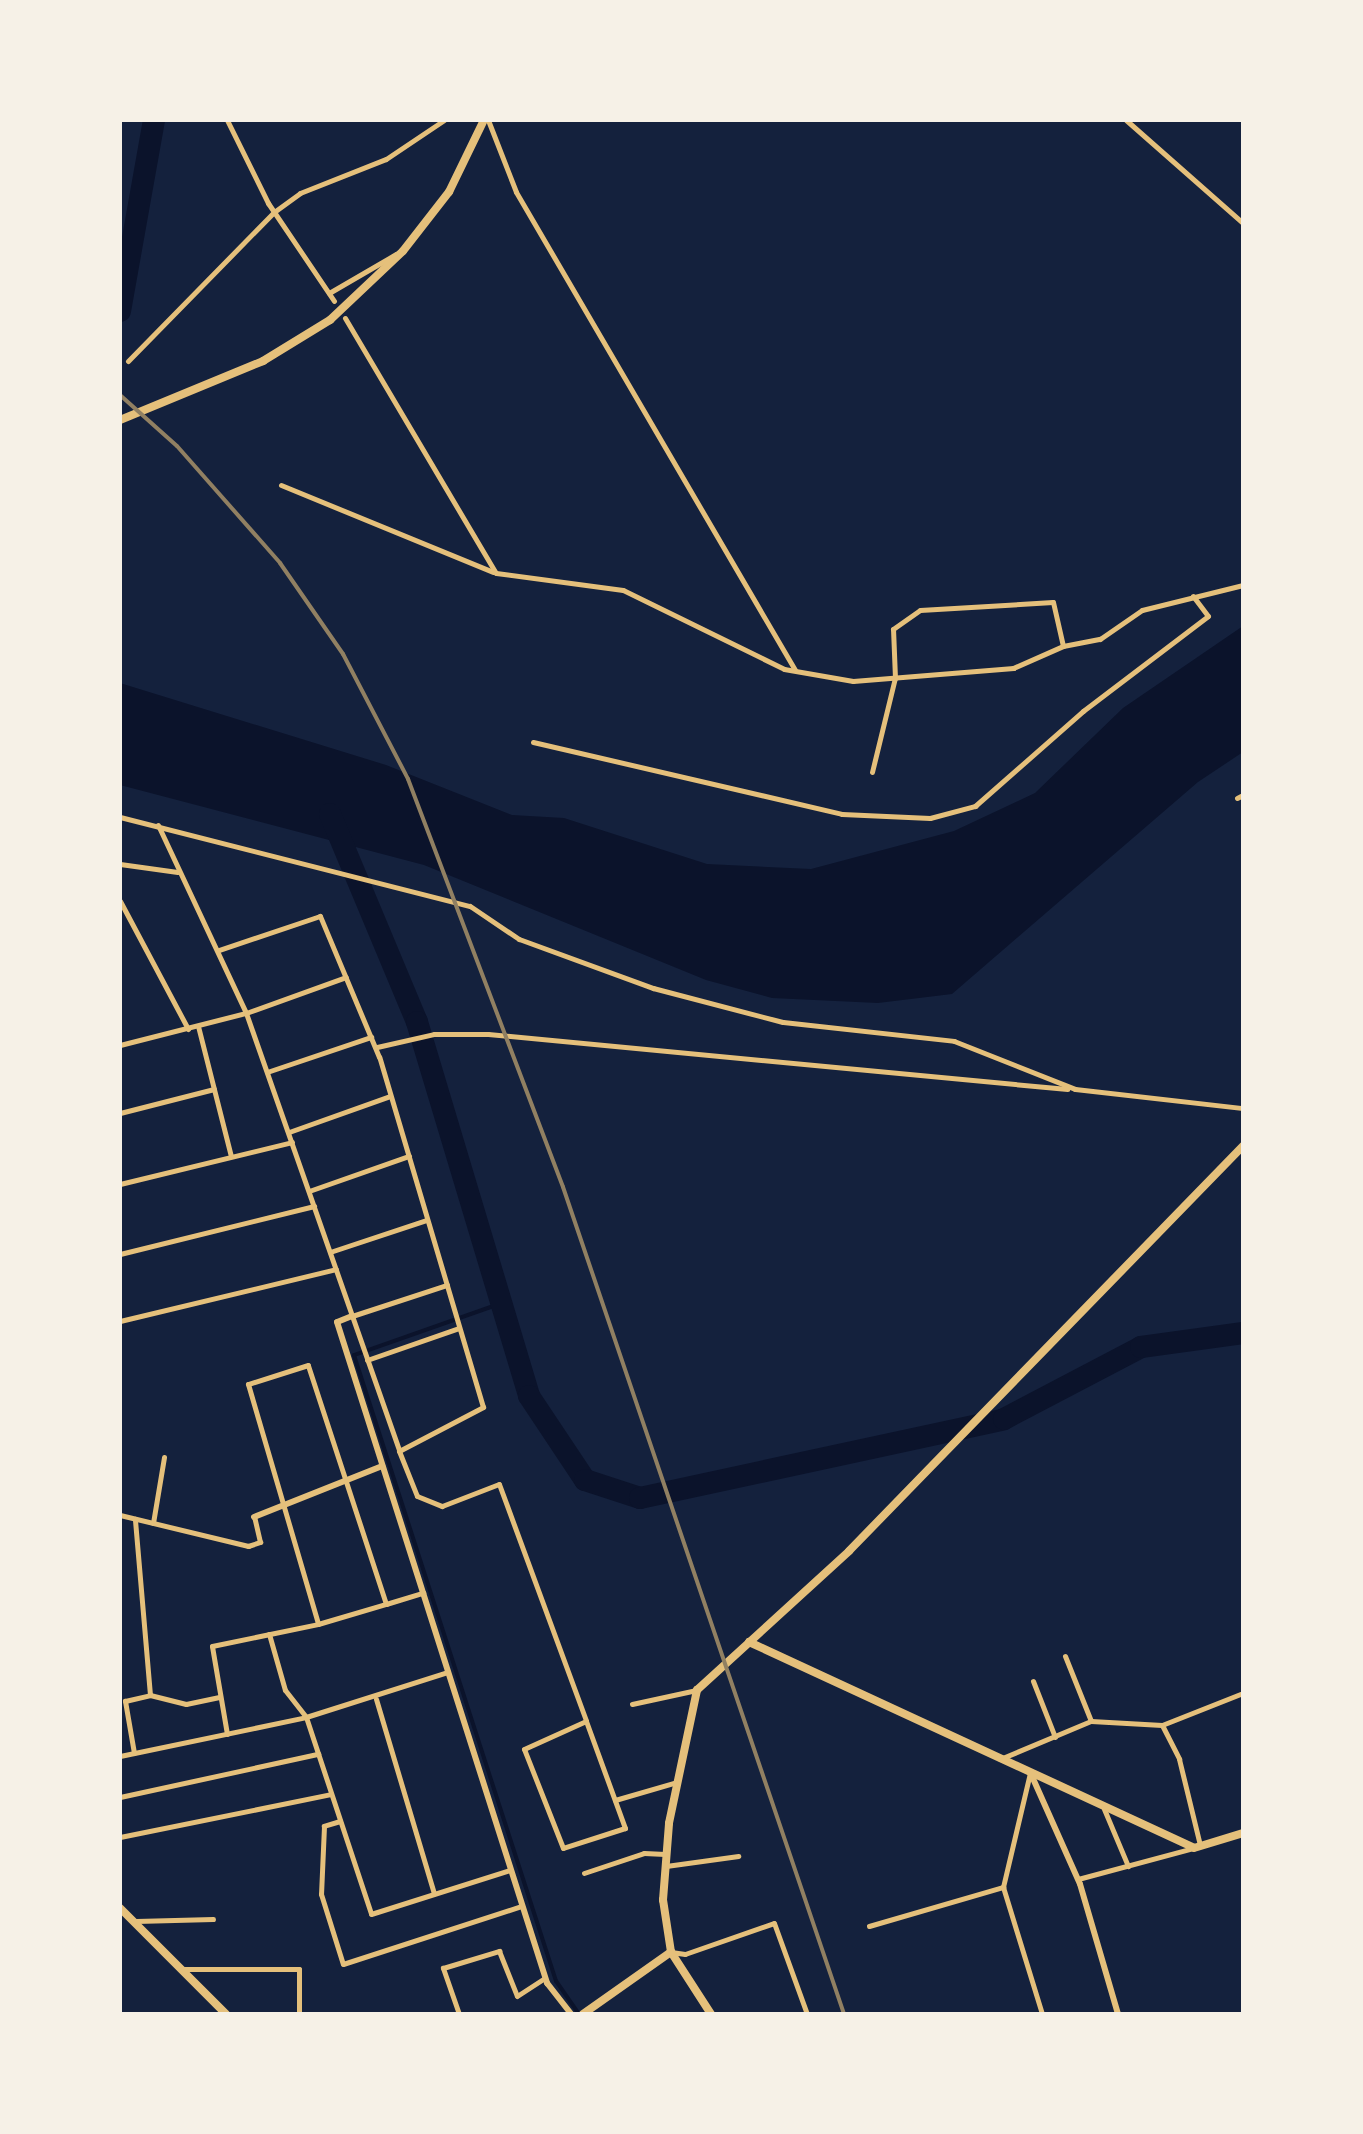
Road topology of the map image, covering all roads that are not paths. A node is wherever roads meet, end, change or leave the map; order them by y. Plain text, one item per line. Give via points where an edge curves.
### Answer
1 (227, 120) edge
2 (444, 120) edge
3 (486, 120) edge
4 (1126, 120) edge
5 (274, 212) junction
6 (1243, 223) edge
7 (402, 250) junction
8 (329, 292) junction
9 (334, 300) dead end
10 (345, 318) dead end
11 (128, 361) dead end
12 (120, 420) edge
13 (282, 485) dead end
14 (496, 573) junction
15 (1243, 586) edge
16 (1193, 596) junction
17 (1063, 646) junction
18 (796, 670) junction
19 (896, 678) junction
20 (534, 742) dead end
21 (872, 772) dead end
22 (120, 817) edge
23 (158, 825) junction
24 (120, 864) edge
25 (177, 872) junction
26 (120, 901) edge
27 (219, 950) junction
28 (346, 977) junction
29 (246, 1013) junction
30 (198, 1026) junction
31 (188, 1029) junction
32 (120, 1036) edge
33 (371, 1036) junction
34 (122, 1045) edge
35 (375, 1047) junction
36 (267, 1072) junction
37 (214, 1089) junction
38 (1074, 1089) junction
39 (391, 1096) junction
40 (1243, 1108) edge
41 (120, 1113) edge
42 (289, 1132) junction
43 (292, 1142) junction
44 (1243, 1146) edge
45 (232, 1156) junction
46 (409, 1156) junction
47 (120, 1184) edge
48 (309, 1191) junction
49 (314, 1206) junction
50 (428, 1220) junction
51 (330, 1252) junction
52 (120, 1254) edge
53 (336, 1270) junction
54 (447, 1285) junction
55 (352, 1316) junction
56 (120, 1321) edge
57 (460, 1328) junction
58 (368, 1360) junction
59 (399, 1451) junction
60 (164, 1457) dead end
61 (382, 1466) junction
62 (345, 1481) junction
63 (283, 1506) junction
64 (120, 1515) edge
65 (254, 1517) joint
66 (135, 1519) junction
67 (153, 1523) junction
68 (422, 1593) junction
69 (386, 1604) junction
70 (318, 1624) junction
71 (269, 1634) junction
72 (748, 1642) junction
73 (1065, 1656) dead end
74 (448, 1672) junction
75 (1033, 1681) dead end
76 (697, 1690) junction
77 (1243, 1694) edge
78 (150, 1695) junction
79 (220, 1697) junction
80 (376, 1699) junction
81 (632, 1704) dead end
82 (306, 1717) junction
83 (586, 1721) junction
84 (1091, 1721) junction
85 (1162, 1725) junction
86 (227, 1734) junction
87 (1055, 1737) junction
88 (134, 1753) junction
89 (318, 1754) junction
90 (120, 1756) edge
91 (1000, 1758) junction
92 (1030, 1772) junction
93 (677, 1782) junction
94 (332, 1794) junction
95 (120, 1796) edge
96 (615, 1800) junction
97 (1103, 1806) junction
98 (340, 1821) junction
99 (1243, 1833) edge
100 (120, 1837) edge
101 (1197, 1848) junction
102 (665, 1854) junction
103 (738, 1856) dead end
104 (1128, 1866) junction
105 (664, 1867) junction
106 (510, 1870) junction
107 (584, 1873) dead end
108 (1078, 1879) junction
109 (1002, 1887) junction
110 (434, 1894) junction
111 (522, 1906) junction
112 (120, 1908) edge
113 (213, 1919) dead end
114 (133, 1921) junction
115 (869, 1926) dead end
116 (671, 1952) junction
117 (182, 1970) junction
118 (545, 1978) junction
119 (226, 2014) edge
120 (299, 2014) edge
121 (459, 2014) edge
122 (570, 2014) edge
123 (582, 2014) edge
124 (711, 2014) edge
125 (807, 2014) edge
126 (1042, 2014) edge
127 (1118, 2014) edge

1 - 5 street
2 - 5 street via 386,159 300,193
3 - 7 main road via 448,192
3 - 18 street via 516,192
4 - 6 street
5 - 8 street
5 - 11 street
7 - 8 street
7 - 12 main road via 330,320 262,361
8 - 9 street
10 - 14 street
13 - 14 street
14 - 18 street via 624,590
15 - 16 street
16 - 17 street via 1142,610 1100,639
16 - 20 street via 1208,616 1082,711 974,806 930,818 842,814
17 - 19 street via 1012,668
17 - 19 street via 1052,602 920,610 892,630
18 - 19 street via 853,681
19 - 21 street
22 - 23 street
23 - 25 street
23 - 38 street via 470,906 519,939 652,988 783,1022 954,1040
24 - 25 street
25 - 27 street
26 - 31 street
27 - 28 street via 320,916
27 - 29 street
28 - 29 street
28 - 33 street
29 - 30 street
29 - 36 street
30 - 31 street
30 - 37 street
31 - 34 street
32 - 34 street
33 - 35 street
33 - 36 street
35 - 38 street via 434,1034 488,1034
35 - 39 street
36 - 42 street
37 - 41 street
37 - 45 street
38 - 40 street
39 - 42 street
39 - 46 street
42 - 43 street
43 - 45 street
43 - 48 street
44 - 72 main road via 862,1538
45 - 47 street
46 - 48 street
46 - 50 street
48 - 49 street
49 - 51 street
49 - 52 street
50 - 51 street
50 - 54 street
51 - 53 street
53 - 55 street
53 - 56 street
54 - 55 street
54 - 57 street
55 - 58 street
55 - 61 street via 337,1322
57 - 58 street
57 - 59 street via 483,1407
58 - 59 street
59 - 83 street via 416,1496 442,1506 498,1484
60 - 67 street
61 - 62 street
61 - 68 street
62 - 63 street
62 - 63 street via 308,1365 248,1384
62 - 69 street
63 - 65 street
63 - 70 street
64 - 66 street
65 - 67 street via 260,1542 248,1546
66 - 67 street
66 - 78 street
68 - 69 street
68 - 74 street
69 - 70 street
70 - 71 street
71 - 79 street via 212,1646
71 - 82 street via 285,1690
72 - 76 main road
72 - 91 main road
73 - 84 street
74 - 80 street
74 - 106 street
75 - 87 street
76 - 81 street
76 - 93 main road
77 - 85 street
78 - 79 street via 186,1704
78 - 88 street via 124,1701
79 - 86 street
80 - 82 street
80 - 110 street
82 - 86 street
82 - 89 street
83 - 96 street
83 - 96 street via 524,1748 563,1848 625,1828
84 - 85 street
84 - 87 street
85 - 101 street via 1179,1759
86 - 88 street
87 - 91 street
88 - 90 street
89 - 94 street
89 - 95 street
91 - 92 main road
92 - 97 main road
92 - 108 street
92 - 109 street
93 - 96 street
93 - 102 main road
94 - 98 street
94 - 100 street
97 - 101 main road
97 - 104 street
98 - 110 street via 371,1914
98 - 111 street via 324,1826 322,1894 343,1964
99 - 101 main road
101 - 104 street
102 - 105 main road
102 - 107 street via 644,1853
103 - 105 street
104 - 108 street
105 - 116 main road
106 - 110 street
106 - 111 street
108 - 127 street
109 - 115 street
109 - 126 street
111 - 118 street
112 - 114 main road
113 - 114 street
114 - 117 main road
116 - 123 main road
116 - 124 main road
116 - 125 street via 685,1954 774,1923
117 - 119 main road
117 - 120 street via 299,1970
118 - 121 street via 517,1996 499,1951 444,1968
118 - 122 street

